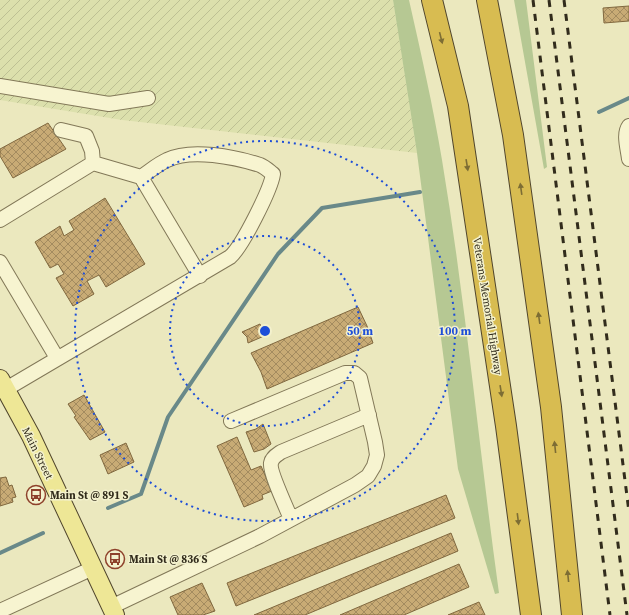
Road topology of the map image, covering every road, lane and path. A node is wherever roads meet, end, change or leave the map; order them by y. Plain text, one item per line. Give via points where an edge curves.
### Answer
1 (432, 0) edge
2 (487, 0) edge
3 (0, 86) edge
4 (148, 98) dead end
5 (629, 126) edge
6 (62, 130) dead end
7 (629, 159) edge
8 (93, 163) junction
9 (141, 177) junction
10 (0, 220) edge
11 (0, 262) edge
12 (200, 276) junction
13 (57, 358) junction
14 (3, 384) edge
15 (369, 415) junction
16 (231, 421) dead end
17 (291, 519) junction
18 (94, 568) junction
19 (0, 611) edge
20 (113, 611) edge
21 (531, 615) edge
22 (572, 615) edge

1 -> 21 highway, Veterans Memorial Highway via 458,106 506,426
22 -> 2 highway via 551,407 514,135
3 - 4 street via 109,104
5 - 7 street via 626,135
6 - 8 street via 86,136 92,151
8 - 9 street
8 - 10 street
9 - 12 street
9 - 12 street via 167,160 198,153 262,166 273,174 236,253
11 - 13 street
12 - 13 street
13 - 14 street
14 - 18 main road, Main Street via 31,436
15 - 16 street via 360,378 354,373 345,373
15 - 17 street via 377,455 368,476
15 - 17 street via 273,457 270,463 272,472
17 - 20 street
18 - 19 street
18 - 20 main road, Main Street

